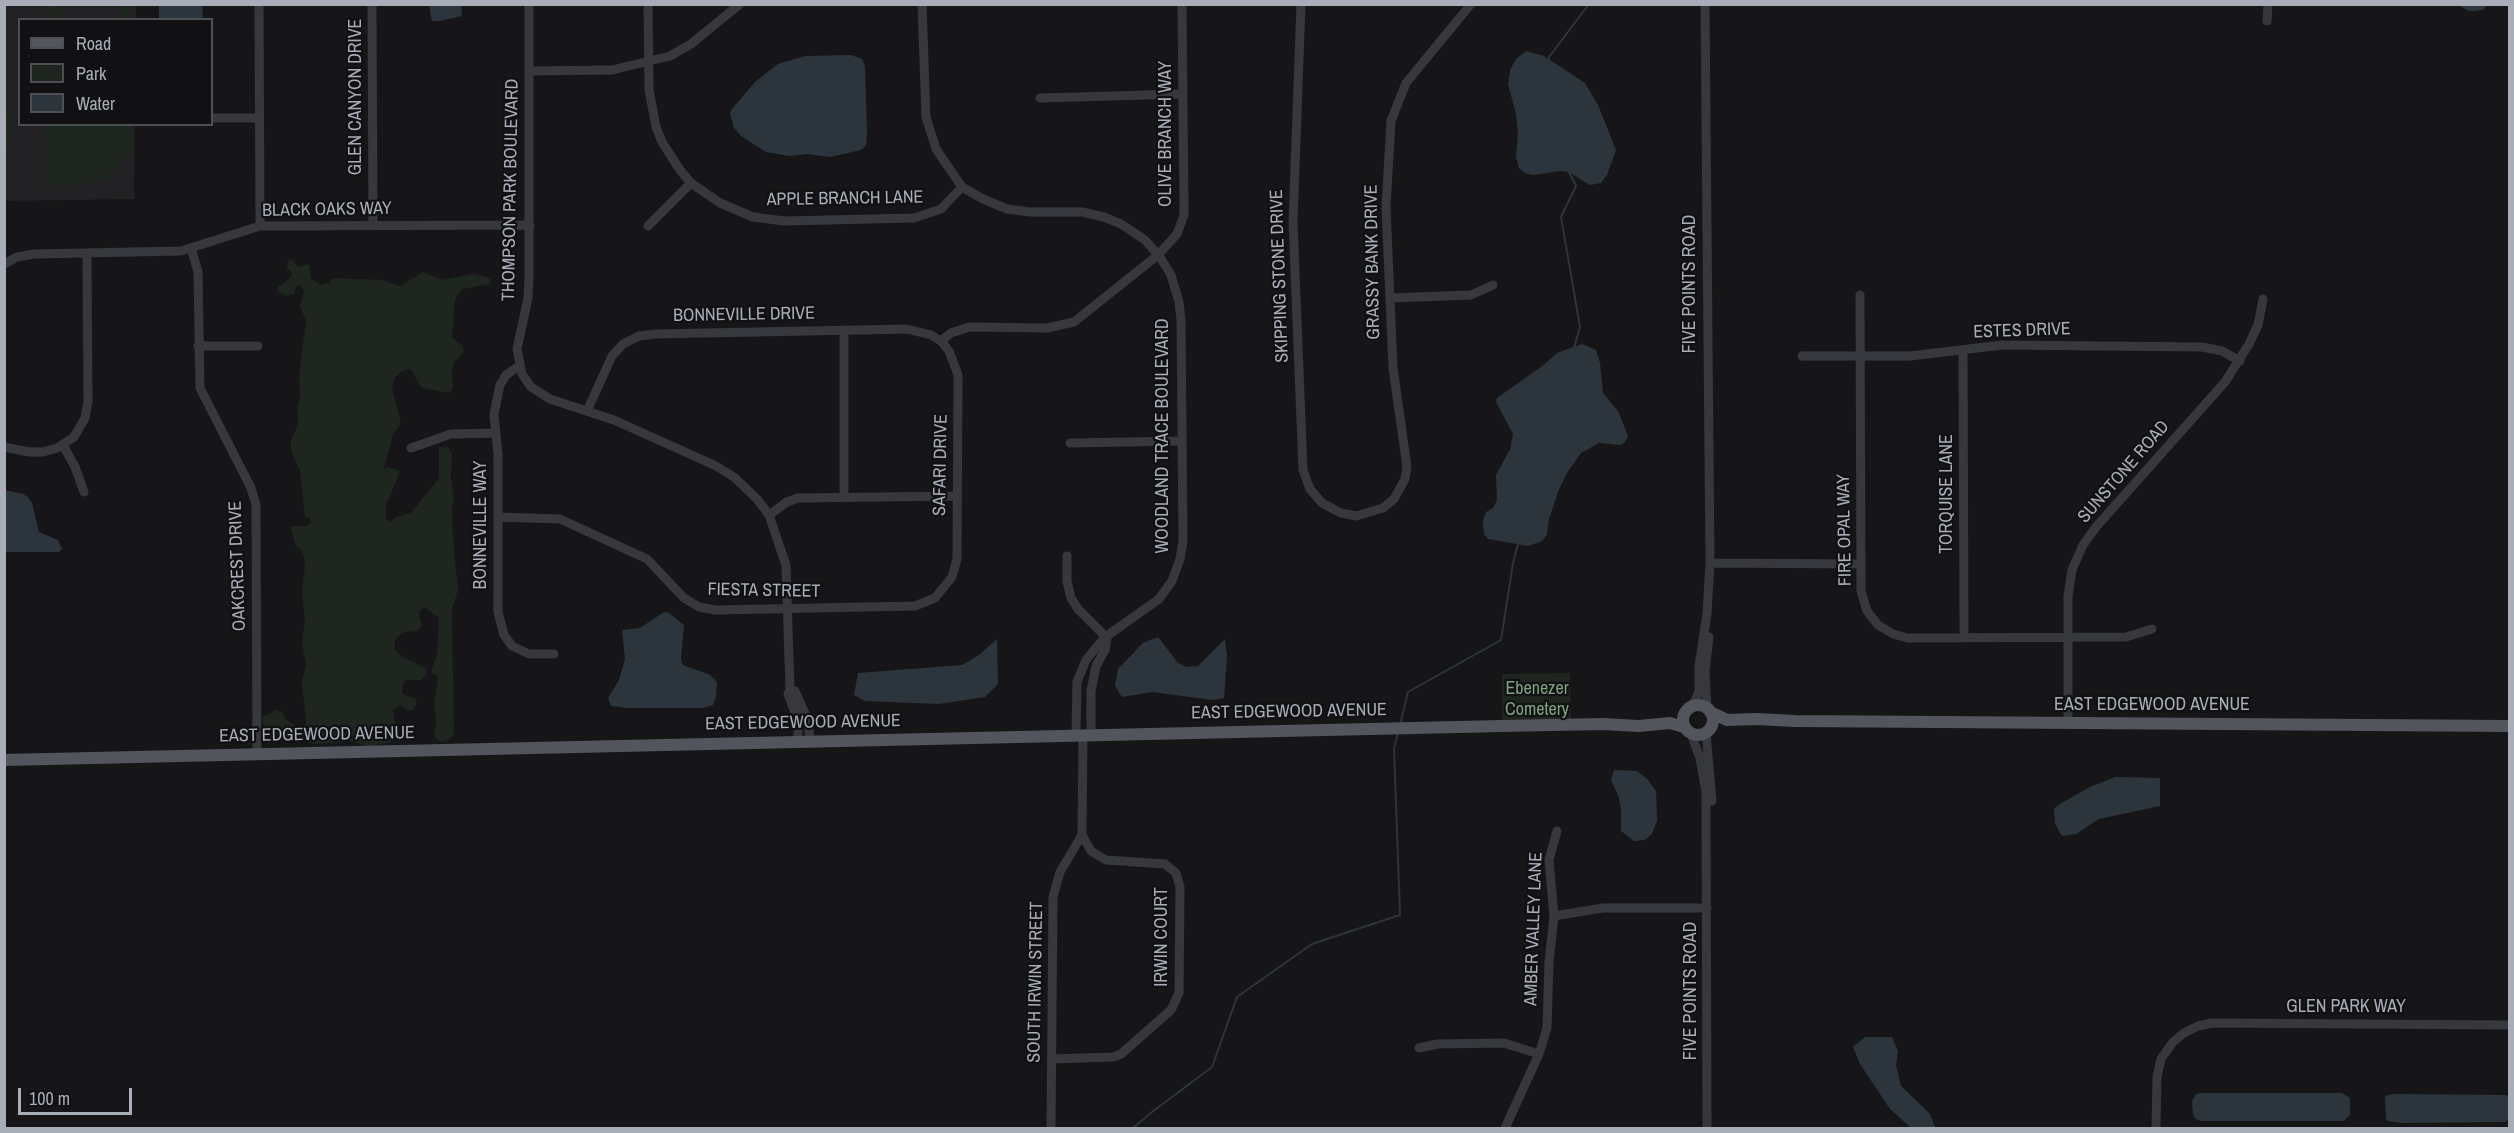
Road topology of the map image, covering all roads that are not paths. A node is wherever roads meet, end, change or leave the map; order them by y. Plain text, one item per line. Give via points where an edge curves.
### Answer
1 (259, 4) edge
2 (372, 4) edge
3 (529, 4) edge
4 (648, 4) edge
5 (740, 4) edge
6 (922, 4) edge
7 (1182, 4) edge
8 (1300, 4) edge
9 (1471, 4) edge
10 (1706, 4) edge
11 (2268, 4) edge
12 (2268, 21) dead end
13 (649, 62) junction
14 (529, 71) junction
15 (1183, 94) junction
16 (1040, 98) dead end
17 (213, 118) edge
18 (259, 118) junction
19 (691, 183) junction
20 (962, 187) junction
21 (373, 225) junction
22 (530, 225) junction
23 (260, 226) junction
24 (648, 226) dead end
25 (191, 248) junction
26 (87, 253) junction
27 (1158, 255) junction
28 (4, 264) edge
29 (1493, 285) dead end
30 (1860, 295) dead end
31 (1390, 298) junction
32 (2263, 299) dead end
33 (844, 330) junction
34 (941, 342) junction
35 (198, 346) junction
36 (258, 346) dead end
37 (1963, 350) junction
38 (1802, 356) dead end
39 (1861, 356) junction
40 (2240, 361) junction
41 (519, 366) junction
42 (587, 411) junction
43 (496, 433) junction
44 (1182, 441) junction
45 (1070, 443) dead end
46 (63, 445) junction
47 (4, 447) edge
48 (411, 448) dead end
49 (84, 492) dead end
50 (957, 496) junction
51 (844, 497) junction
52 (769, 515) junction
53 (1356, 516) joint
54 (498, 517) junction
55 (1067, 556) dead end
56 (1710, 563) junction
57 (1861, 564) junction
58 (944, 590) joint
59 (788, 610) junction
60 (2152, 629) dead end
61 (1964, 637) junction
62 (2068, 637) junction
63 (1107, 638) junction
64 (554, 654) dead end
65 (1689, 710) junction
66 (1709, 710) junction
67 (1795, 721) junction
68 (2068, 723) junction
69 (1603, 724) junction
70 (2510, 726) edge
71 (1688, 730) junction
72 (1708, 732) junction
73 (1083, 735) junction
74 (804, 741) junction
75 (257, 754) junction
76 (4, 760) edge
77 (1557, 831) dead end
78 (1082, 835) junction
79 (1707, 855) junction
80 (1707, 908) junction
81 (1554, 916) junction
82 (2510, 1025) edge
83 (1419, 1048) dead end
84 (1539, 1054) junction
85 (1052, 1059) junction
86 (1051, 1128) edge
87 (1505, 1128) edge
88 (1707, 1128) edge
89 (2156, 1128) edge

1 - 18 street
2 - 21 street, GLEN CANYON DRIVE
3 - 14 street, THOMPSON PARK BOULEVARD
4 - 13 street, APPLE BRANCH LANE
5 - 13 street via 680,51
6 - 20 street, WOODLAND TRACE BOULEVARD via 926,117 936,148
7 - 15 street, OLIVE BRANCH WAY
8 - 53 street, SKIPPING STONE DRIVE via 1293,222 1304,470 1310,489 1322,503
9 - 31 street, GRASSY BANK DRIVE via 1406,83 1391,121 1386,207
10 - 56 street, FIVE POINTS ROAD
11 - 12 street
13 - 14 street via 599,71
13 - 19 street, APPLE BRANCH LANE via 656,127 670,157
14 - 22 street, THOMPSON PARK BOULEVARD
15 - 16 street
15 - 27 street, OLIVE BRANCH WAY via 1184,215 1177,234
17 - 18 street
18 - 23 street
19 - 20 street, APPLE BRANCH LANE via 737,212 784,221 923,217 941,209
19 - 24 street
20 - 27 street, WOODLAND TRACE BOULEVARD via 989,202 1015,210 1072,211 1104,217 1137,234
21 - 22 street, BLACK OAKS WAY
21 - 23 street, BLACK OAKS WAY
22 - 41 street, THOMPSON PARK BOULEVARD via 528,298 516,349
23 - 25 street, BLACK OAKS WAY
25 - 26 street, BLACK OAKS WAY via 171,252
25 - 35 street, OAKCREST DRIVE via 198,272
26 - 28 street, BLACK OAKS WAY via 34,254
26 - 46 street via 88,404 81,428
27 - 34 street, OLIVE BRANCH WAY via 1074,322 1047,328 969,327 951,333
27 - 44 street, WOODLAND TRACE BOULEVARD via 1171,275 1180,307
29 - 31 street via 1471,295
30 - 39 street, FIRE OPAL WAY
31 - 53 street, GRASSY BANK DRIVE via 1393,368 1407,455 1405,479 1394,499 1383,508
32 - 40 street, SUNSTONE ROAD via 2258,325
33 - 34 street, BONNEVILLE DRIVE via 919,330
33 - 42 street, BONNEVILLE DRIVE via 639,336 623,344 612,356
33 - 51 street
34 - 50 street, SAFARI DRIVE via 958,375
35 - 36 street
35 - 75 street, OAKCREST DRIVE via 201,393 251,488 256,505
37 - 39 street, ESTES DRIVE
37 - 40 street, ESTES DRIVE via 2002,345 2202,347 2222,351
37 - 61 street, TORQUISE LANE
38 - 39 street, ESTES DRIVE
39 - 57 street, FIRE OPAL WAY
40 - 62 street, SUNSTONE ROAD via 2083,545 2072,570
41 - 42 street via 531,387 541,395
41 - 43 street, BONNEVILLE WAY via 500,385 494,414
42 - 52 street via 726,471 746,487
43 - 48 street via 451,434
43 - 54 street, BONNEVILLE WAY
44 - 45 street
44 - 63 street, WOODLAND TRACE BOULEVARD via 1183,541 1177,570 1156,602
46 - 47 street via 43,452
46 - 49 street
50 - 51 street
50 - 58 street, SAFARI DRIVE via 957,562
51 - 52 street via 798,498
52 - 59 street via 786,565
54 - 59 street, FIESTA STREET via 560,519 647,560 699,607
54 - 64 street, BONNEVILLE WAY via 498,612 504,635 521,652
55 - 63 street via 1071,598
56 - 57 street
56 - 65 street via 1699,691
56 - 66 street via 1712,612 1705,671
57 - 61 street, FIRE OPAL WAY via 1864,603 1878,625 1908,638
58 - 59 street, FIESTA STREET via 915,606
59 - 74 street via 789,701
60 - 62 street, FIRE OPAL WAY via 2126,637
61 - 62 street, FIRE OPAL WAY
62 - 68 street, SUNSTONE ROAD
63 - 73 street via 1096,666
63 - 73 street, WOODLAND TRACE BOULEVARD via 1086,660 1077,682
65 - 66 main road, EAST EDGEWOOD AVENUE
65 - 69 main road, EAST EDGEWOOD AVENUE
65 - 71 main road
66 - 67 main road, EAST EDGEWOOD AVENUE via 1727,720
66 - 72 main road via 1713,721
67 - 68 main road, EAST EDGEWOOD AVENUE
67 - 72 main road, EAST EDGEWOOD AVENUE
68 - 70 main road, EAST EDGEWOOD AVENUE
69 - 71 main road, EAST EDGEWOOD AVENUE via 1674,723
69 - 73 main road, EAST EDGEWOOD AVENUE
71 - 72 main road, EAST EDGEWOOD AVENUE
71 - 79 street via 1704,776
72 - 79 street via 1712,801
73 - 74 main road, EAST EDGEWOOD AVENUE
73 - 78 street
74 - 75 main road, EAST EDGEWOOD AVENUE
75 - 76 main road, EAST EDGEWOOD AVENUE
77 - 81 street, AMBER VALLEY LANE via 1549,860
78 - 85 street, SOUTH IRWIN STREET via 1060,872 1054,893
78 - 85 street, IRWIN COURT via 1091,851 1106,860 1165,864 1176,873 1180,886 1179,993 1171,1010 1121,1054
79 - 80 street, FIVE POINTS ROAD
80 - 81 street via 1603,908
80 - 88 street, FIVE POINTS ROAD
81 - 84 street, AMBER VALLEY LANE via 1548,1019
82 - 89 street, GLEN PARK WAY via 2198,1026 2173,1042 2161,1059
83 - 84 street via 1504,1043
84 - 87 street, AMBER VALLEY LANE
85 - 86 street, SOUTH IRWIN STREET

